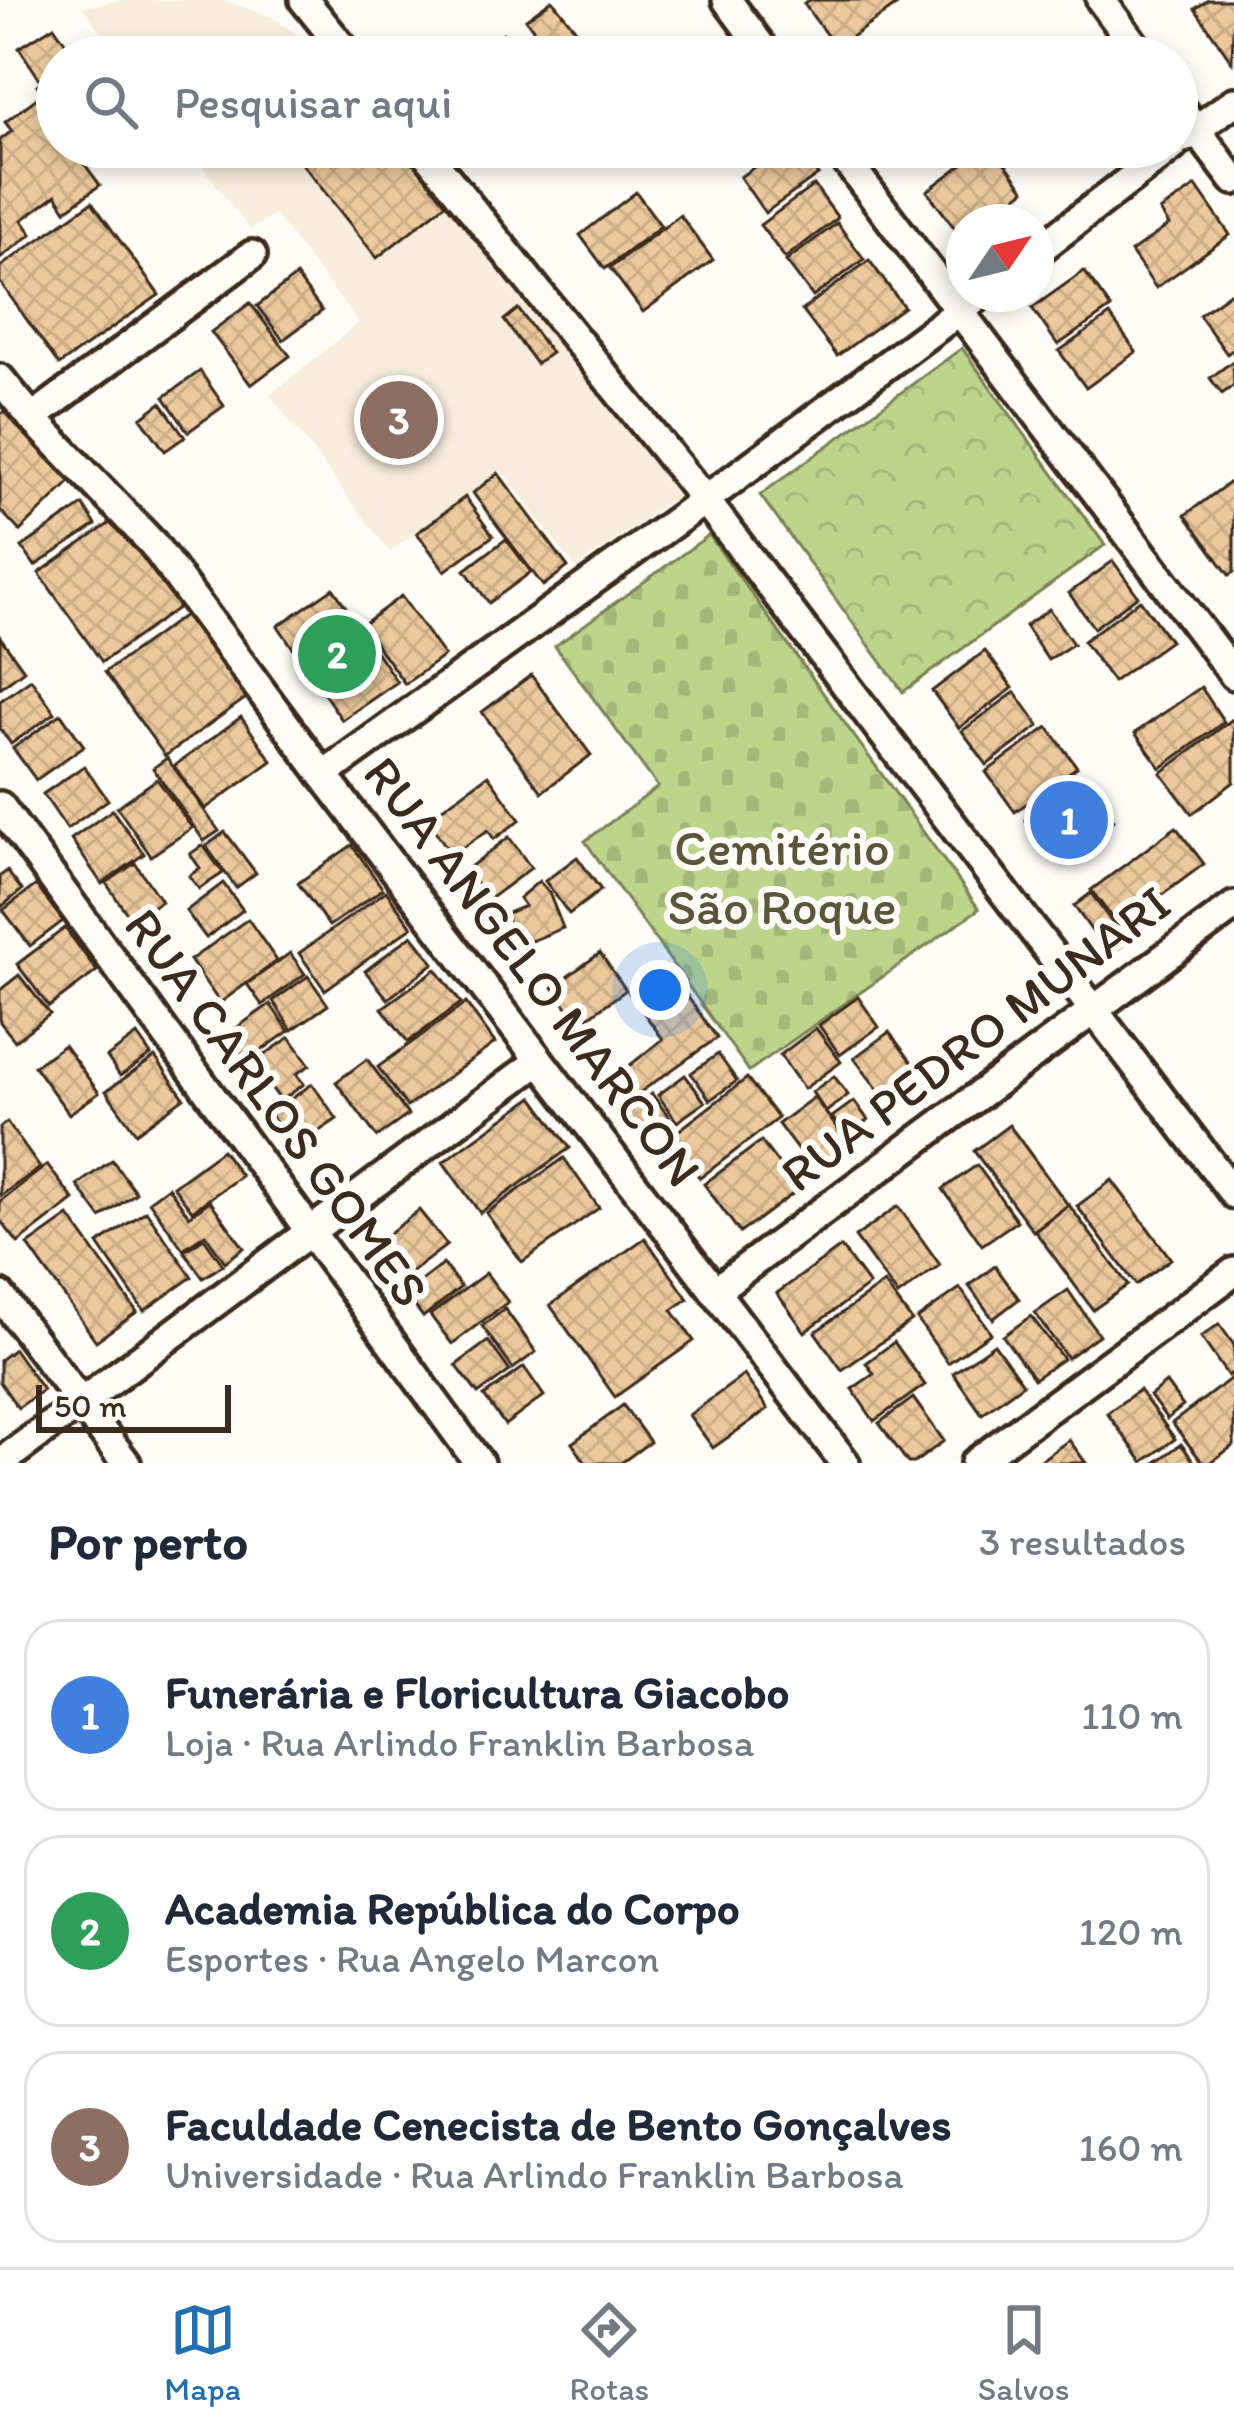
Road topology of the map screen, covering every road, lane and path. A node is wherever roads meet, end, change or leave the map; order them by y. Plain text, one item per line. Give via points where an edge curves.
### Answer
1 (304, 0) edge
2 (727, 0) edge
3 (1101, 0) edge
4 (333, 36) edge
5 (754, 36) edge
6 (1128, 36) edge
7 (1234, 102) edge
8 (1198, 128) edge
9 (1198, 153) edge
10 (439, 168) edge
11 (852, 168) edge
12 (1145, 168) edge
13 (1234, 180) edge
14 (1054, 238) edge
15 (252, 254) dead end
16 (946, 296) edge
17 (958, 312) joint
18 (0, 379) edge
19 (32, 418) junction
20 (705, 500) junction
21 (1234, 675) edge
22 (323, 775) junction
23 (0, 806) edge
24 (1234, 906) edge
25 (1093, 1010) junction
26 (539, 1061) junction
27 (1234, 1193) edge
28 (310, 1236) junction
29 (1234, 1272) edge
30 (716, 1290) junction
31 (0, 1295) edge
32 (80, 1403) junction
33 (1, 1463) edge
34 (126, 1463) edge
35 (479, 1463) edge
36 (844, 1463) edge
37 (975, 1463) edge

1 - 4 street
2 - 5 street
3 - 6 street
7 - 8 street
9 - 13 street
10 - 20 street
11 - 16 street
12 - 14 street
15 - 19 street
17 - 20 street
17 - 21 street
18 - 19 street, RUA ANGELO MARCON
19 - 22 street, RUA ANGELO MARCON via 153,544
20 - 22 street
20 - 25 street
22 - 26 street, RUA ANGELO MARCON
23 - 28 street, RUA CARLOS GOMES
24 - 25 street, RUA PEDRO MUNARI
25 - 27 street
25 - 30 street, RUA PEDRO MUNARI
26 - 28 street
26 - 30 street, RUA ANGELO MARCON
28 - 32 street
28 - 35 street, RUA CARLOS GOMES
29 - 37 street
30 - 36 street, RUA ANGELO MARCON
31 - 32 street
32 - 33 street
32 - 34 street

